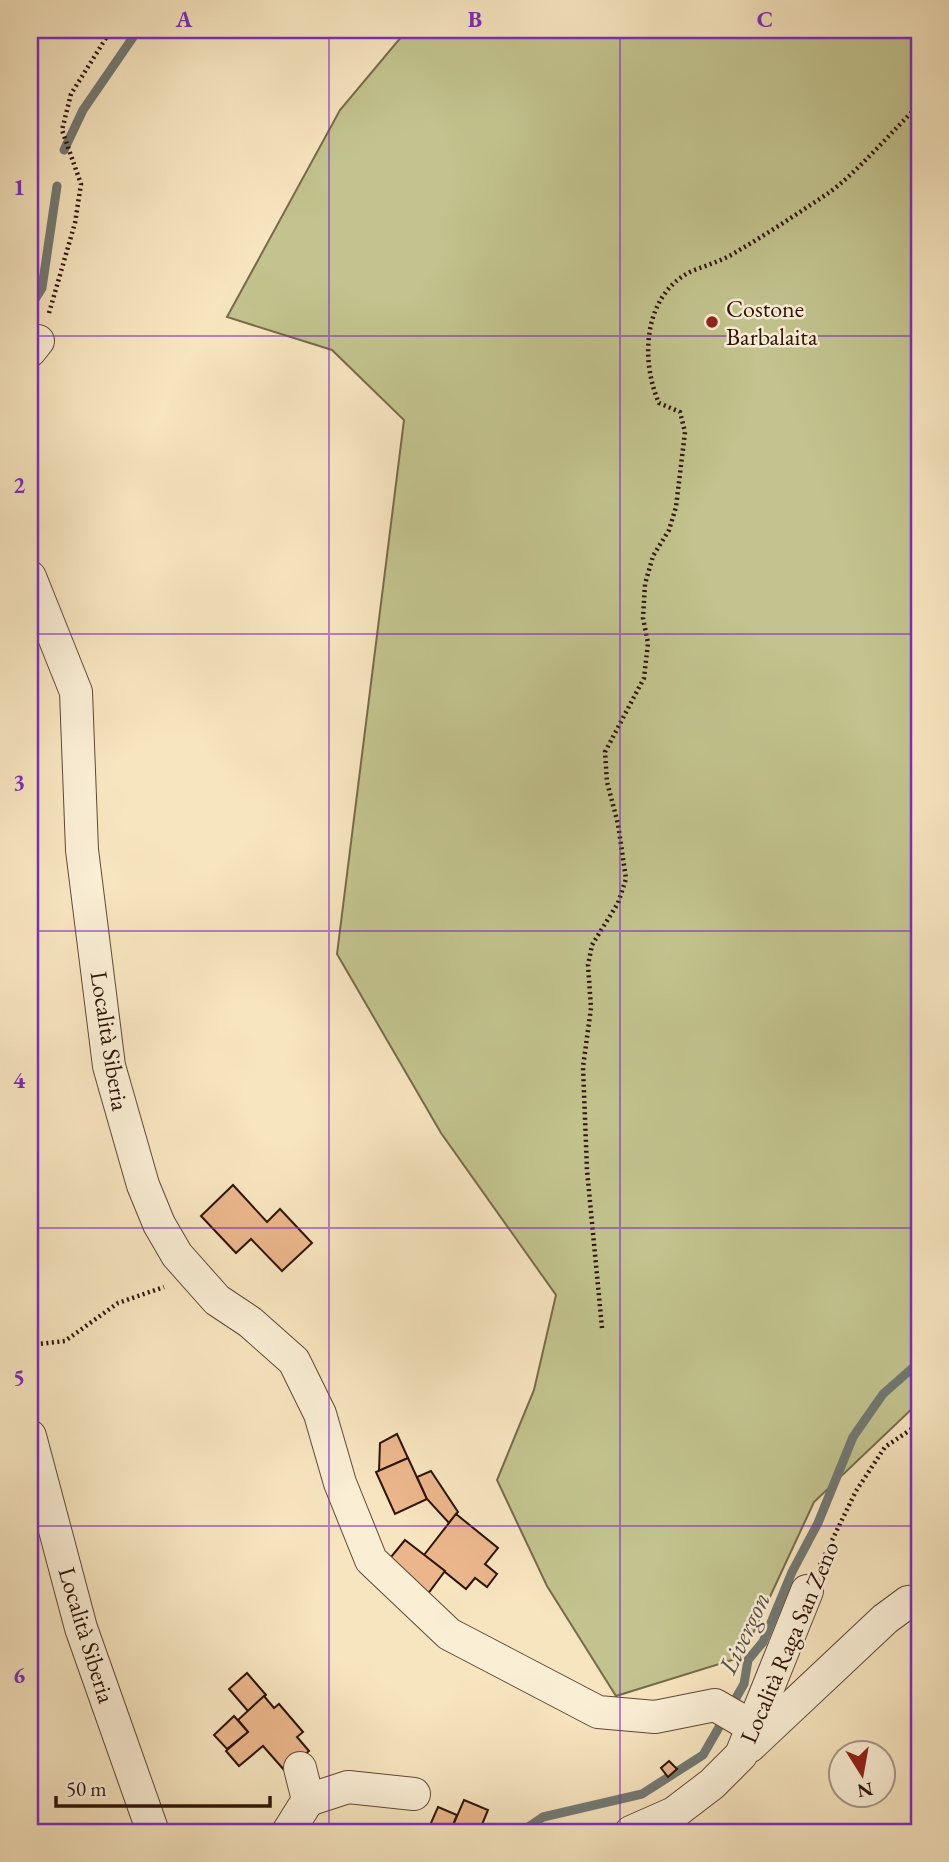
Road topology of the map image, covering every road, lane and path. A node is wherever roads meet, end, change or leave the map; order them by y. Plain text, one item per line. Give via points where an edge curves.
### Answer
1 (111, 30) edge
2 (919, 105) edge
3 (34, 346) edge
4 (30, 577) edge
5 (200, 1282) junction
6 (602, 1328) dead end
7 (30, 1345) edge
8 (919, 1424) edge
9 (30, 1436) edge
10 (807, 1591) joint
11 (919, 1601) edge
12 (737, 1727) junction
13 (300, 1768) dead end
14 (414, 1794) dead end
15 (308, 1800) junction
16 (153, 1832) edge
17 (288, 1832) edge
18 (631, 1832) edge

1 - 3 path via 71,94 62,130 81,184 55,296
2 - 6 path via 829,193 735,253 676,282 659,303 647,340 656,396 659,403 680,412 685,432 670,530 646,573 644,678 605,752 626,879 618,903 596,936 588,965 591,1008 583,1092 590,1236
4 - 5 street, Località Siberia via 76,692 82,850 109,1066 124,1129 159,1224
5 - 7 path via 153,1288 118,1303 65,1340
5 - 12 street, Località Siberia via 294,1361 320,1414 340,1483 371,1560 449,1634 598,1712
8 - 10 path, Località Raga San Zeno via 885,1447 856,1490
9 - 16 street, Località Siberia via 81,1628
10 - 12 street, Località Raga San Zeno
11 - 12 street via 908,1602
12 - 18 street, Località Raga San Zeno via 712,1784 674,1813
13 - 15 street
14 - 15 street via 348,1787
15 - 17 street

